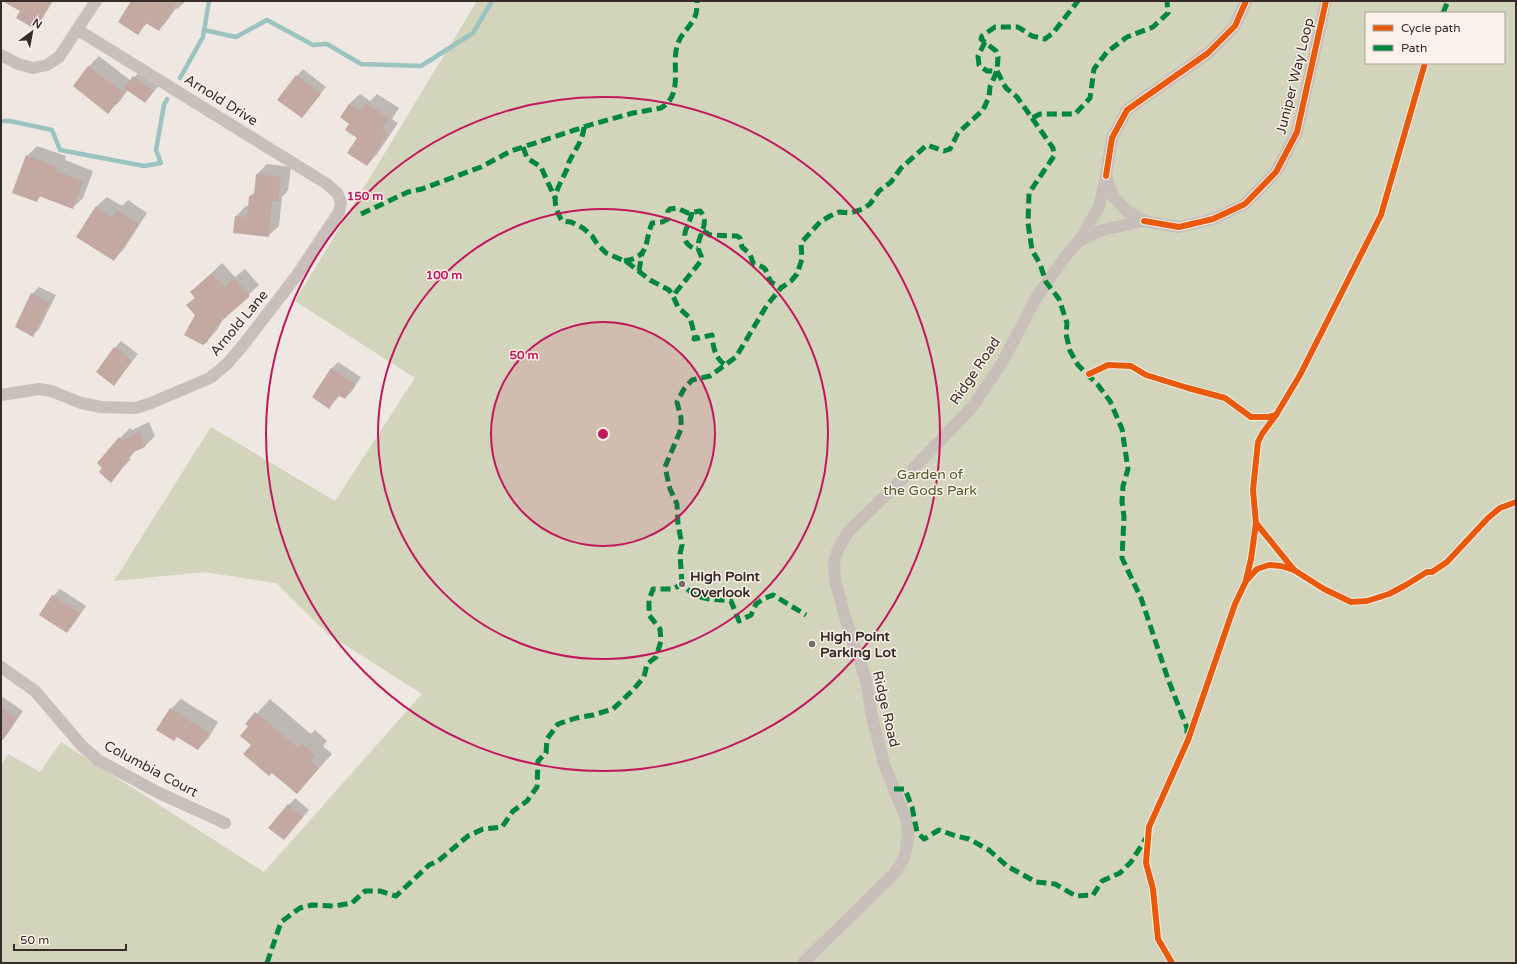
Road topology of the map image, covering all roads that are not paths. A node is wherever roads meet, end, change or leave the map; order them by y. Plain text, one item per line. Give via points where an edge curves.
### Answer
1 (96, 1) edge
2 (1246, 1) edge
3 (1326, 1) edge
4 (78, 30) junction
5 (1, 55) edge
6 (1106, 176) junction
7 (341, 202) joint
8 (1144, 222) junction
9 (1079, 241) junction
10 (1, 394) edge
11 (1, 667) edge
12 (225, 823) dead end
13 (803, 963) edge

1 - 4 street
2 - 6 street, Juniper Way Loop via 1235,26 1208,53 1127,110 1112,138
3 - 8 street, Juniper Way Loop via 1297,132 1276,172 1246,204 1213,219 1178,227
4 - 5 street via 59,57 47,65 34,68 18,64
4 - 7 street, Arnold Drive via 327,184 337,193
6 - 8 street, Juniper Way Loop via 1113,196 1127,211
6 - 9 street, Ridge Road via 1098,207
7 - 10 street, Arnold Lane via 338,212 292,282 227,364 210,378 136,408 101,407 39,389
8 - 9 street, Ridge Road via 1102,230
9 - 13 street, Ridge Road via 1039,293 1002,363 973,406 848,532 838,549 834,563 835,580 866,680 884,764 907,821 908,837 904,858 894,874
11 - 12 street, Columbia Court via 35,691 82,746 98,760 159,793

